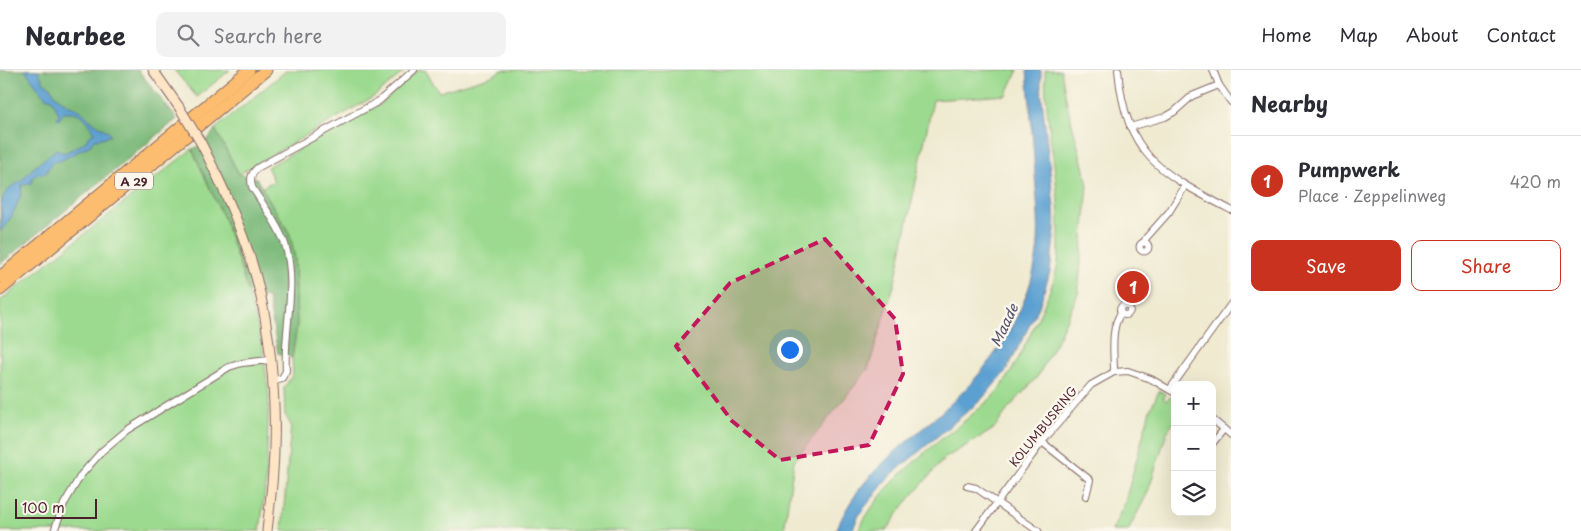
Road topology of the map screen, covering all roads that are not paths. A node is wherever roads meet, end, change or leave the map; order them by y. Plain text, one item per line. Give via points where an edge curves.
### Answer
1 (154, 70) edge
2 (249, 70) edge
3 (266, 70) edge
4 (414, 70) edge
5 (1118, 70) edge
6 (1213, 70) edge
7 (1219, 85) junction
8 (1231, 102) edge
9 (1130, 127) junction
10 (1186, 186) junction
11 (1231, 210) edge
12 (1144, 242) dead end
13 (0, 277) edge
14 (0, 290) edge
15 (1231, 304) edge
16 (1121, 313) dead end
17 (270, 360) junction
18 (1114, 372) junction
19 (272, 381) junction
20 (1179, 381) edge
21 (1171, 390) edge
22 (1216, 423) edge
23 (1224, 429) junction
24 (1231, 435) edge
25 (1216, 439) edge
26 (1042, 442) junction
27 (967, 486) dead end
28 (1086, 496) dead end
29 (995, 503) junction
30 (54, 531) edge
31 (267, 531) edge
32 (976, 531) edge
33 (1038, 531) edge

1 - 17 street, bridge via 201,143 233,211 256,278
2 - 13 highway, A 29
3 - 14 highway, A 29
4 - 19 street via 379,101 252,174 252,187 278,229 289,264 286,371 282,378
5 - 9 street
6 - 7 street
7 - 8 street
7 - 9 street via 1192,96 1165,117
9 - 10 street via 1150,159
10 - 11 street
10 - 12 street
15 - 20 street
16 - 18 street via 1114,338
17 - 19 street
17 - 30 street via 229,367 128,430 102,451 81,475 64,504
18 - 21 street via 1128,371 1152,379
18 - 26 street, KOLUMBUSRING via 1091,385
19 - 31 street via 274,449
22 - 23 street
23 - 24 street
23 - 25 street
26 - 28 street via 1090,480
26 - 29 street, KOLUMBUSRING
27 - 29 street via 976,488
29 - 32 street, KOLUMBUSRING
29 - 33 street

